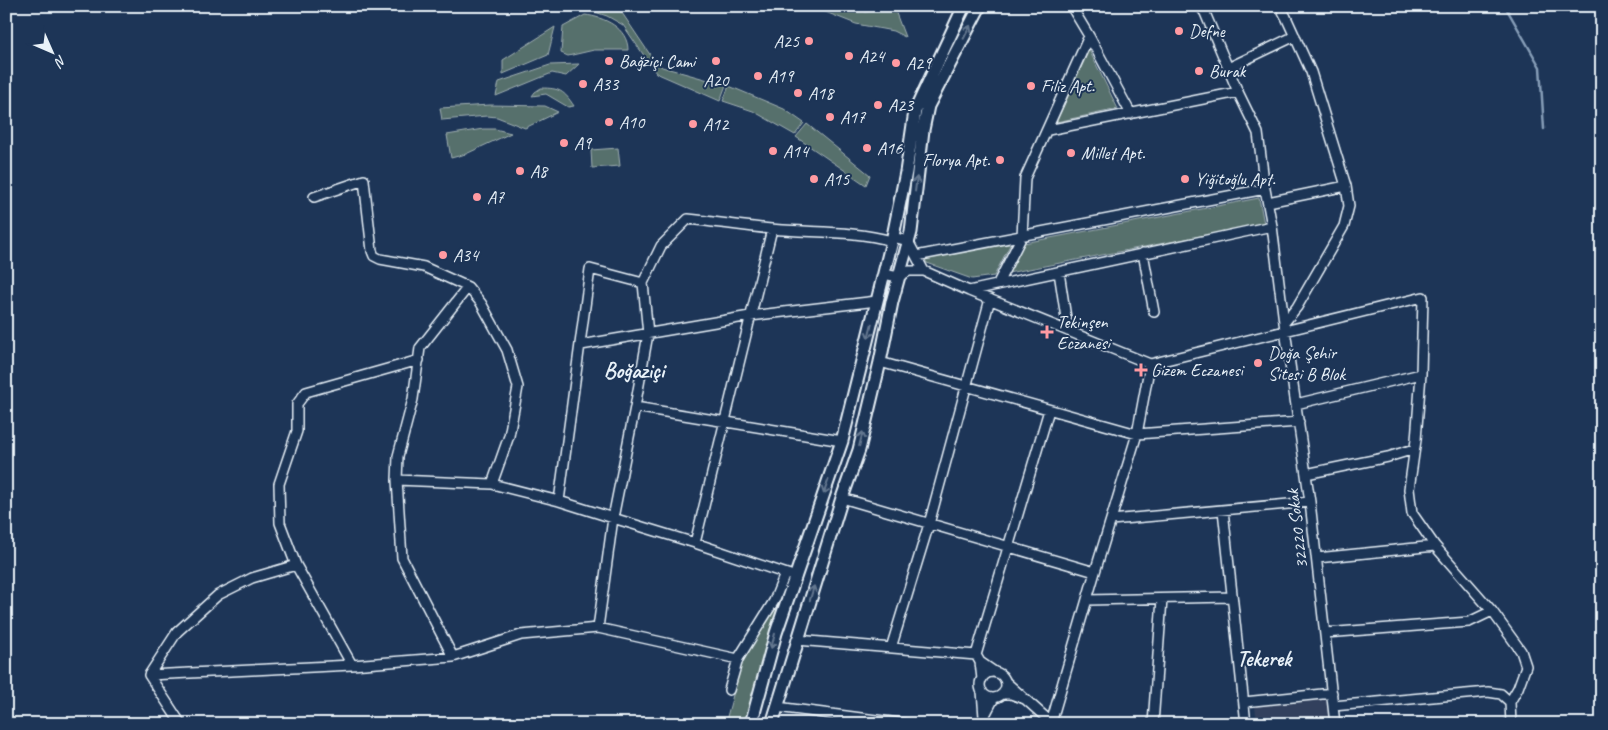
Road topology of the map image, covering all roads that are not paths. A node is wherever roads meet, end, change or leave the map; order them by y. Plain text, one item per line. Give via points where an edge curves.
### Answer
1 (964, 6) edge
2 (980, 6) edge
3 (1071, 6) edge
4 (1200, 6) edge
5 (1280, 6) edge
6 (1089, 36) junction
7 (1295, 36) junction
8 (1228, 68) junction
9 (1238, 92) junction
10 (1131, 114) junction
11 (1048, 130) junction
12 (1346, 186) junction
13 (1265, 189) junction
14 (314, 197) dead end
15 (1268, 202) junction
16 (1272, 226) junction
17 (772, 229) junction
18 (1022, 236) junction
19 (893, 239) junction
20 (908, 241) junction
21 (1143, 254) junction
22 (916, 256) junction
23 (924, 271) junction
24 (1059, 272) junction
25 (884, 274) junction
26 (898, 276) junction
27 (643, 283) junction
28 (997, 285) junction
29 (468, 287) junction
30 (969, 291) junction
31 (990, 300) junction
32 (877, 302) junction
33 (1154, 312) dead end
34 (750, 316) junction
35 (1284, 326) junction
36 (1068, 331) junction
37 (648, 334) junction
38 (581, 344) junction
39 (419, 360) junction
40 (880, 362) junction
41 (1150, 364) junction
42 (1421, 374) junction
43 (966, 387) junction
44 (1296, 404) junction
45 (635, 407) junction
46 (1049, 410) junction
47 (724, 421) junction
48 (1299, 422) junction
49 (1137, 434) junction
50 (842, 441) junction
51 (1414, 449) junction
52 (1306, 474) junction
53 (398, 480) junction
54 (492, 484) junction
55 (842, 498) junction
56 (559, 501) junction
57 (1310, 502) junction
58 (1222, 510) junction
59 (613, 518) junction
60 (1111, 520) junction
61 (929, 524) junction
62 (695, 543) junction
63 (1435, 546) junction
64 (1008, 547) junction
65 (1317, 558) junction
66 (296, 565) junction
67 (1094, 572) junction
68 (790, 576) junction
69 (1232, 597) junction
70 (1162, 599) junction
71 (1087, 600) junction
72 (1492, 611) junction
73 (598, 628) junction
74 (1325, 634) junction
75 (797, 640) junction
76 (892, 648) junction
77 (453, 657) junction
78 (978, 658) junction
79 (738, 660) junction
80 (352, 665) junction
81 (996, 673) junction
82 (148, 675) junction
83 (982, 679) junction
84 (1006, 682) junction
85 (729, 690) dead end
86 (982, 691) junction
87 (1332, 693) junction
88 (998, 696) junction
89 (1025, 699) junction
90 (1244, 702) junction
91 (1510, 702) junction
92 (777, 706) junction
93 (1333, 706) junction
94 (984, 720) edge
95 (1052, 723) edge
96 (181, 724) edge
97 (751, 724) edge
98 (772, 724) edge
99 (907, 724) edge
100 (1153, 724) edge
101 (1246, 724) edge
102 (1335, 724) edge
103 (1511, 724) edge

1 - 19 main road via 915,111
20 -> 2 main road via 928,106
3 - 6 street
4 - 8 street, 32220 Sokak
5 - 7 street
6 - 10 street
6 - 11 street
7 - 8 street
7 - 12 street via 1311,72
8 - 9 street, 32220 Sokak
9 - 10 street
9 - 13 street, 32220 Sokak via 1258,133
10 - 11 street
11 - 18 street via 1026,178
12 - 15 street
12 - 35 street via 1348,206 1344,226
13 - 15 street, 32220 Sokak
13 - 18 street
14 - 29 street via 364,180 374,256 424,267
15 - 16 street, 32220 Sokak
16 - 21 street
16 - 35 street, 32220 Sokak
17 - 19 street via 853,233
17 - 27 street via 688,219 661,246
17 - 34 street
18 - 22 street
18 - 28 street
19 - 20 street
19 - 25 main road
20 - 22 street
20 - 26 main road
21 - 24 street
21 - 33 street
22 - 23 street
23 - 26 street
23 - 30 street
24 - 28 street
24 - 36 street
25 - 26 street
25 - 32 main road
26 - 40 main road
27 - 37 street
27 - 38 street via 590,269
28 - 30 street
29 - 39 street via 420,348
29 - 54 street via 481,303 507,350 518,387 510,436
30 - 31 street
31 - 36 street
31 - 43 street
32 - 34 street
32 -> 50 main road
34 - 37 street
34 - 47 street
35 - 41 street
35 - 42 street via 1423,297
35 - 44 street, 32220 Sokak
36 - 41 street
37 - 38 street
37 - 45 street
38 - 56 street
39 - 53 street via 398,456
39 - 66 street via 306,392 297,404 297,431 278,484 280,523
40 - 43 street
55 -> 40 main road via 859,450
41 - 49 street
42 - 44 street
42 - 51 street
43 - 46 street
43 - 61 street
44 - 48 street, 32220 Sokak
45 - 47 street
45 - 59 street
46 - 49 street
46 - 64 street
47 - 50 street
47 - 62 street
48 - 49 street
48 - 52 street, 32220 Sokak
49 - 60 street
50 -> 68 main road
51 - 52 street
51 - 63 street via 1409,489 1412,514
52 - 57 street, 32220 Sokak
53 - 54 street
53 - 77 street via 402,558
54 - 56 street
55 - 61 street
75 -> 55 main road
56 - 59 street
57 - 58 street
57 - 65 street, 32220 Sokak
58 - 60 street
58 - 69 street
59 - 62 street
59 - 73 street
60 - 67 street
61 - 64 street
61 - 76 street
62 - 68 street
63 - 65 street
63 - 72 street
64 - 67 street
64 - 78 street
65 - 74 street, 32220 Sokak
66 - 80 street
66 - 82 street via 252,578 218,595 177,632
67 - 71 street
68 - 79 street
68 -> 97 main road
69 - 70 street
69 - 90 street
70 - 71 street
70 - 100 street
71 - 95 street
72 - 74 street via 1469,622
72 - 91 street via 1521,651 1526,666
73 - 77 street via 522,635
73 - 79 street
74 - 87 street, 32220 Sokak
75 - 76 street
75 - 92 main road
76 - 78 street
77 - 80 street
78 - 81 street
78 - 83 street
79 - 85 street
80 - 82 street
81 - 83 street via 987,674
81 - 84 street
82 - 96 street
83 - 86 street
84 - 88 street
84 - 89 street
86 - 88 street via 988,697
86 - 94 street
87 - 90 street
87 - 93 street, 32220 Sokak
88 - 89 street via 1011,694
88 - 94 street
89 - 95 street
90 - 101 street
91 - 93 street via 1501,694 1488,692
91 - 103 street
92 - 98 main road
92 - 99 street
93 - 102 street, 32220 Sokak

